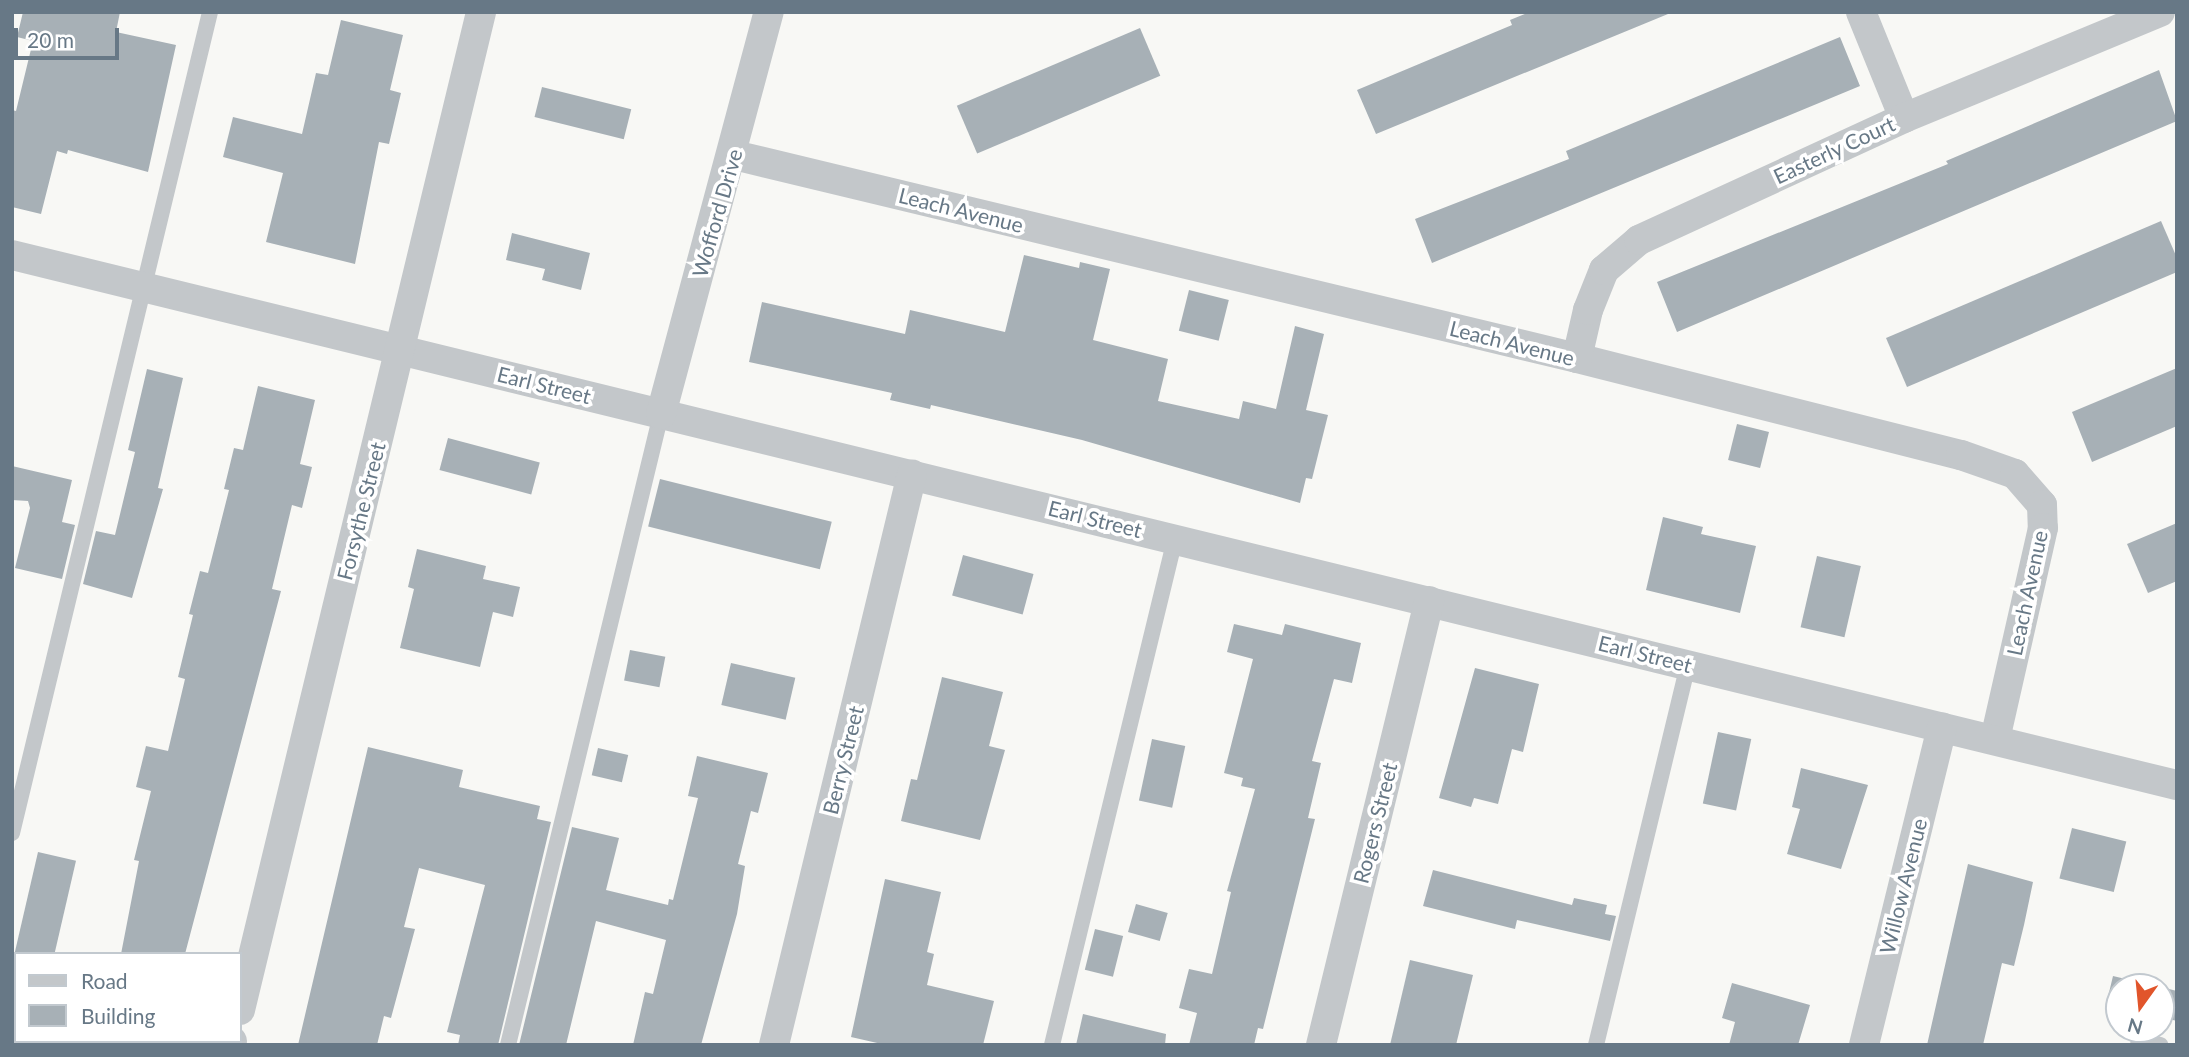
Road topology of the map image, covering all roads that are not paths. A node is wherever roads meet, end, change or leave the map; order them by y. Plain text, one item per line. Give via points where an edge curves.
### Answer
1 (210, 12) edge
2 (481, 12) edge
3 (769, 12) edge
4 (1861, 12) edge
5 (2160, 12) edge
6 (1905, 118) junction
7 (734, 155) junction
8 (12, 255) edge
9 (144, 287) junction
10 (400, 350) junction
11 (1577, 358) junction
12 (660, 414) junction
13 (912, 474) junction
14 (1175, 539) junction
15 (1429, 601) junction
16 (1688, 665) junction
17 (1942, 727) junction
18 (1996, 740) junction
19 (2177, 785) edge
20 (12, 833) edge
21 (242, 1002) edge
22 (508, 1045) edge
23 (774, 1045) edge
24 (1052, 1045) edge
25 (1321, 1045) edge
26 (1596, 1045) edge
27 (1864, 1045) edge
28 (2138, 1045) edge
29 (2160, 1045) edge

1 - 9 lane
2 - 10 street, Forsythe Street
3 - 7 street, Wofford Drive
4 - 6 street
5 - 6 street, Easterly Court
6 - 11 street, Easterly Court via 1639,240 1604,270 1588,310
7 - 11 street, Leach Avenue
7 - 12 street, Wofford Drive
8 - 9 street, Earl Street
9 - 10 street, Earl Street
9 - 20 lane
10 - 12 street, Earl Street
10 - 21 street, Forsythe Street
11 - 18 street, Leach Avenue via 1961,454 2015,474 2029,486 2042,505 2043,528
12 - 13 street, Earl Street
12 - 22 lane
13 - 14 street, Earl Street
13 - 23 street, Berry Street
14 - 15 street, Earl Street
14 - 24 lane
15 - 16 street, Earl Street
15 - 25 street, Rogers Street
16 - 17 street, Earl Street
16 - 26 lane
17 - 18 street, Earl Street
17 - 27 street, Willow Avenue
18 - 19 street, Earl Street
28 - 29 lane via 2140,1040

